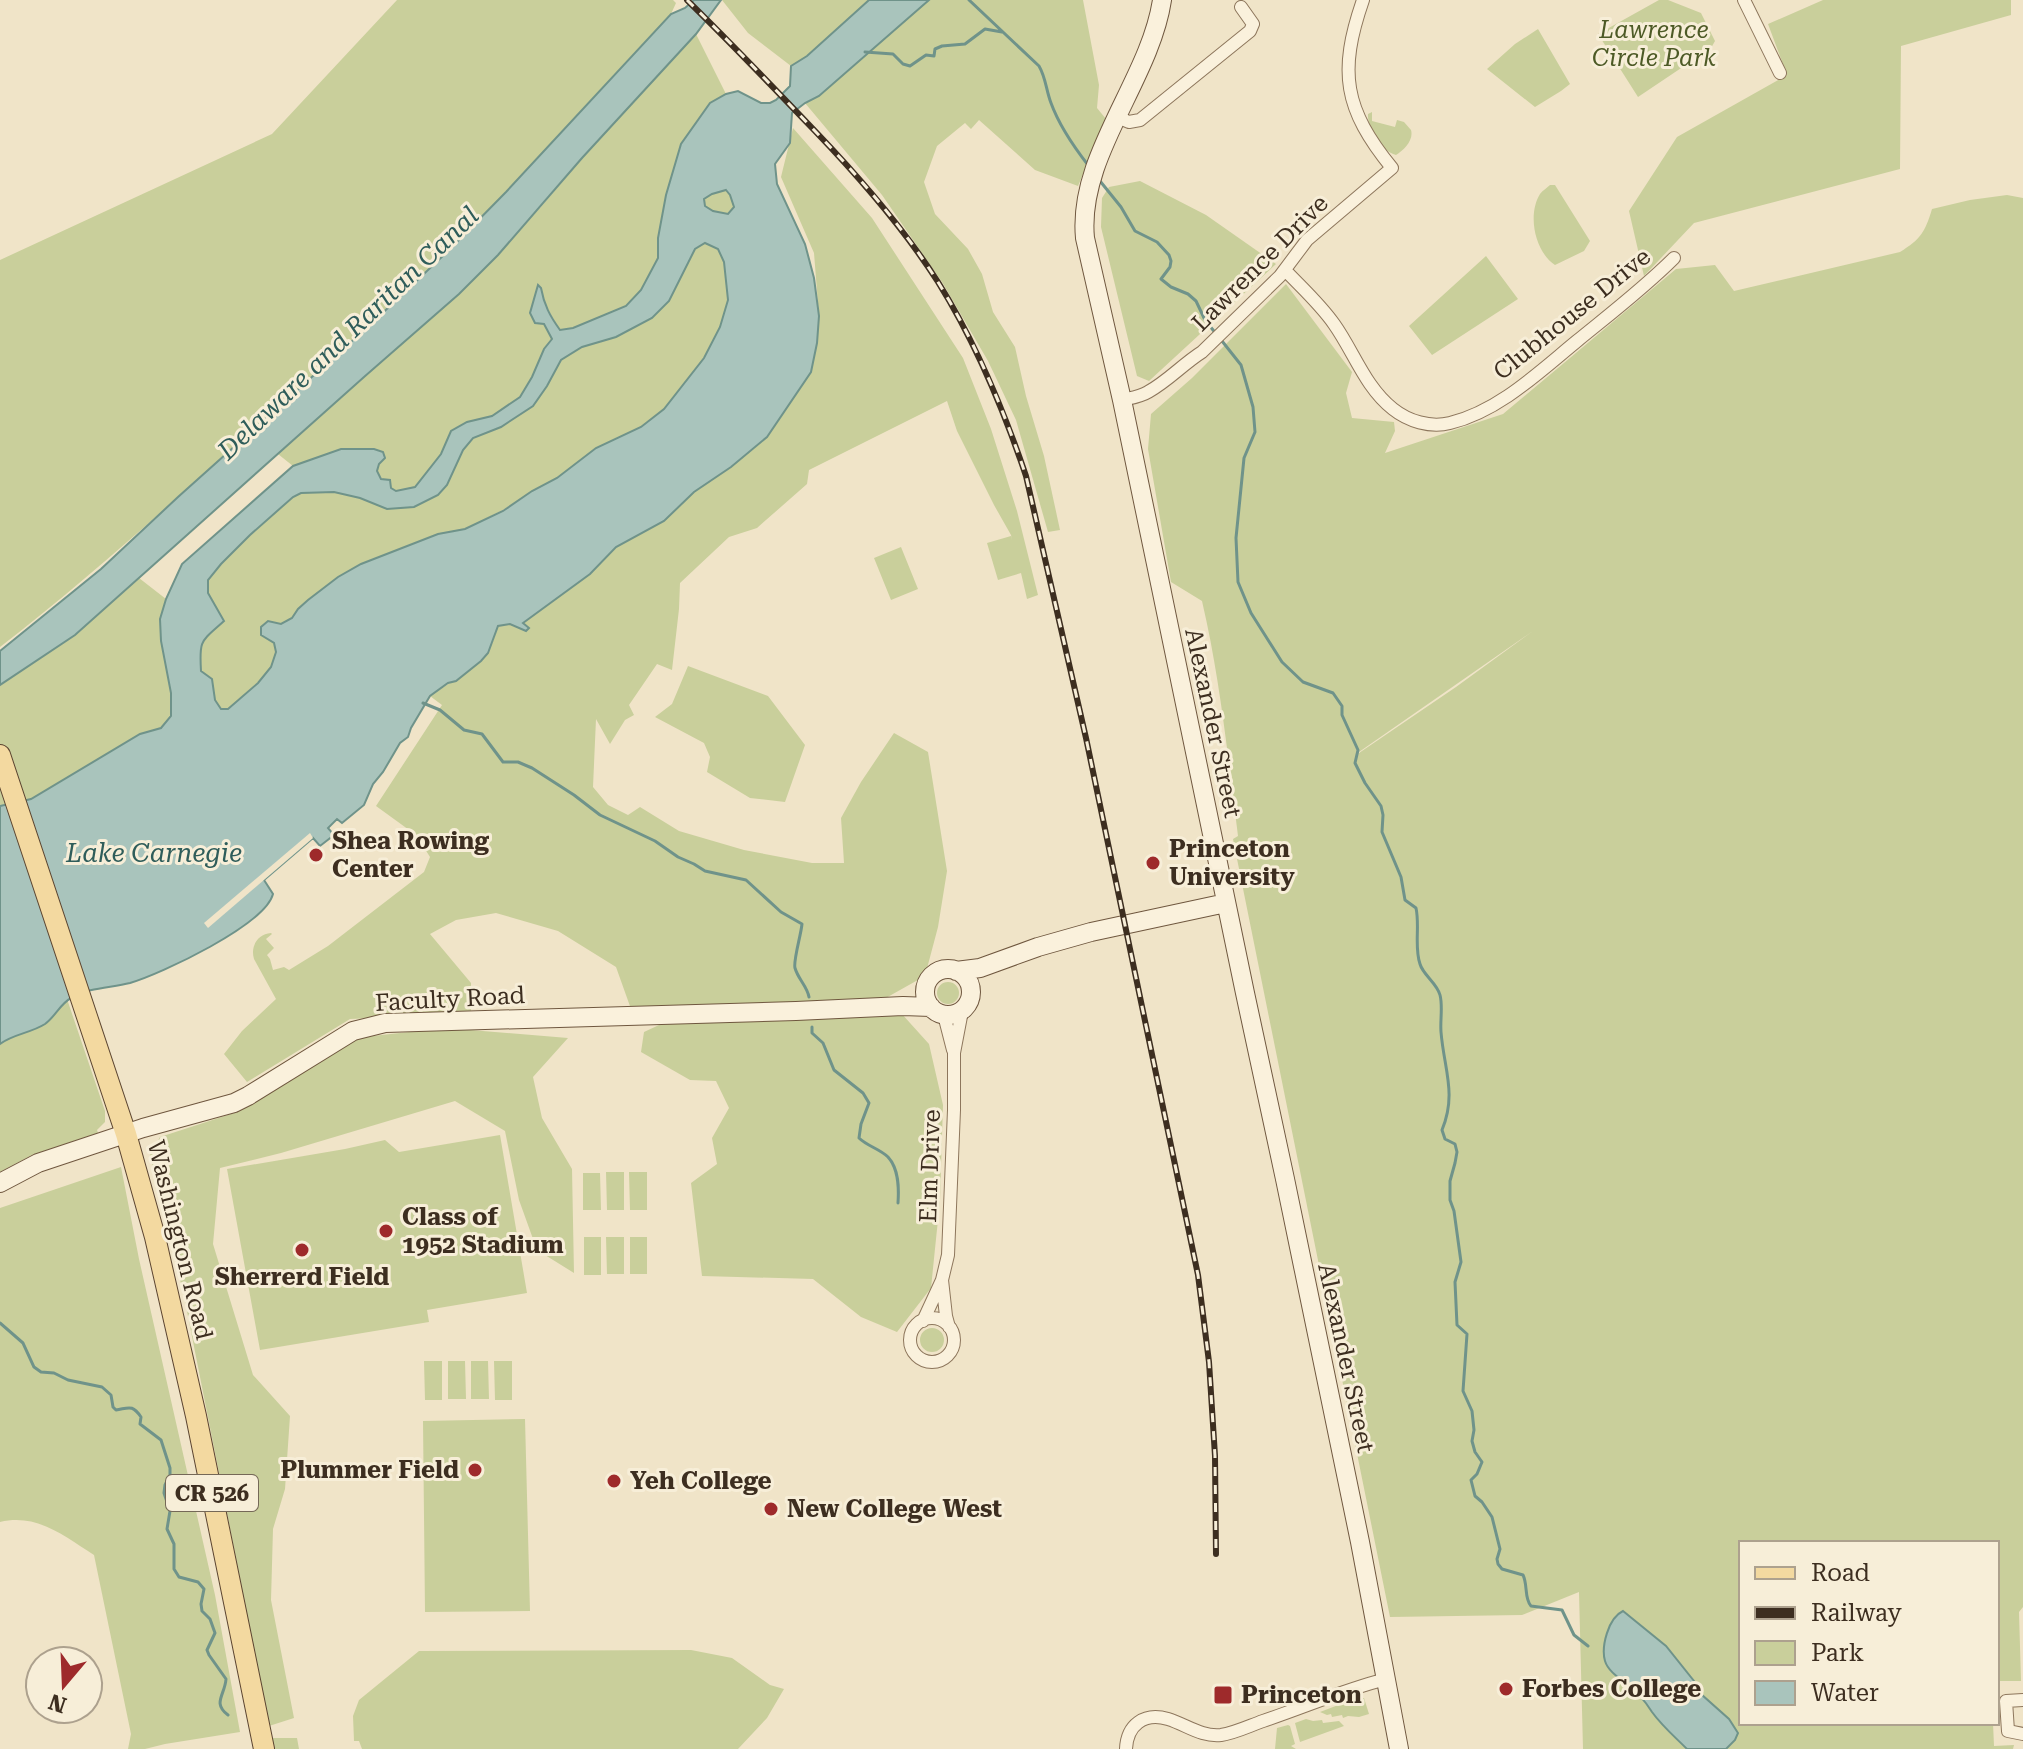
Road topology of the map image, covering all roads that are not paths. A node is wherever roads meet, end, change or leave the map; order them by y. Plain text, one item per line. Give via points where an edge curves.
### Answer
1 (1162, 0) edge
2 (1363, 0) edge
3 (1744, 0) edge
4 (1241, 7) dead end
5 (1780, 73) dead end
6 (1117, 117) junction
7 (1674, 258) dead end
8 (1285, 270) junction
9 (1122, 400) junction
10 (0, 755) edge
11 (1226, 903) junction
12 (1014, 957) junction
13 (956, 971) junction
14 (926, 986) junction
15 (889, 1006) junction
16 (952, 1007) junction
17 (954, 1053) junction
18 (126, 1134) junction
19 (0, 1183) edge
20 (942, 1280) junction
21 (923, 1321) junction
22 (949, 1327) junction
23 (1386, 1679) junction
24 (2023, 1700) edge
25 (2022, 1738) edge
26 (264, 1749) edge
27 (1126, 1749) edge
28 (1399, 1749) edge

1 - 6 main road, Alexander Street via 1152,41
2 - 8 street, Lawrence Drive via 1348,83 1361,124 1392,168 1307,240
3 - 5 street
4 - 6 street via 1253,24 1250,31 1140,120
6 - 9 main road, Alexander Street via 1088,193 1084,220
7 - 8 street, Clubhouse Drive via 1523,385 1471,415 1439,425 1408,419 1384,401 1328,316
8 - 9 street, Lawrence Drive via 1202,352 1147,393
9 - 11 main road, Alexander Street
10 - 18 main road, Washington Road / CR 526
11 - 12 main road via 1091,932
11 - 23 main road, Alexander Street
12 - 13 main road
12 - 16 main road
13 - 14 main road via 938,972
13 - 16 main road via 967,981
14 - 15 main road, Faculty Road
14 - 16 main road via 927,1001
15 - 16 main road, Faculty Road
15 - 18 main road, Faculty Road via 385,1023 353,1031 234,1103
16 - 17 street, Elm Drive
16 - 17 street, Elm Drive
17 - 20 street, Elm Drive via 950,1225
18 - 19 main road, Faculty Road via 38,1163
18 - 26 main road, Washington Road / CR 526 via 196,1416
20 - 21 street, Elm Drive
20 - 22 street, Elm Drive
21 - 22 street via 935,1319
21 - 22 street via 913,1331 911,1345 926,1361 939,1361 951,1352 954,1338
23 - 27 street via 1224,1734 1197,1732 1163,1718 1142,1720 1130,1731
23 - 28 main road, Alexander Street
24 - 25 street via 2006,1701 2008,1731

